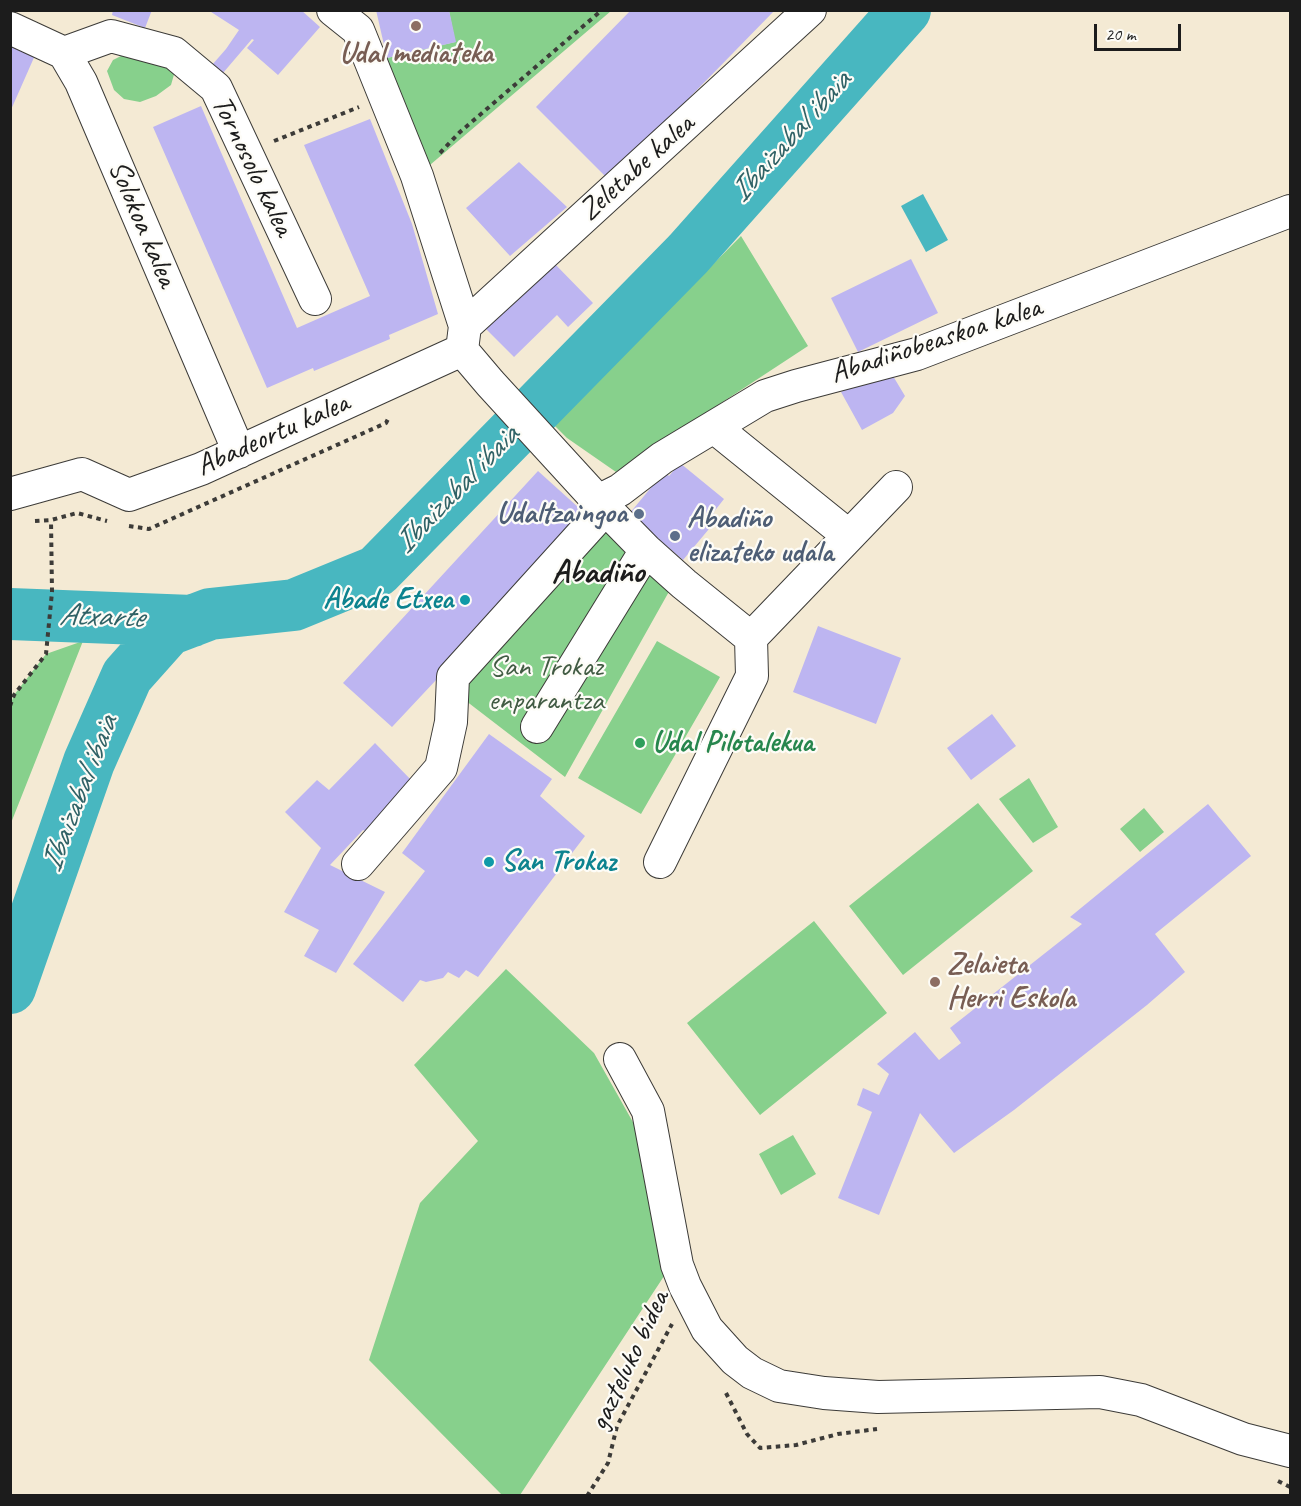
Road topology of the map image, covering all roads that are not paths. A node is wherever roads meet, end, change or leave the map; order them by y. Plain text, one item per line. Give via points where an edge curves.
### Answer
1 (333, 10) edge
2 (810, 10) edge
3 (357, 20) edge
4 (10, 28) edge
5 (64, 53) junction
6 (1290, 211) edge
7 (315, 299) dead end
8 (464, 338) junction
9 (714, 427) junction
10 (238, 452) junction
11 (896, 487) dead end
12 (10, 494) edge
13 (601, 505) junction
14 (849, 536) junction
15 (646, 550) junction
16 (751, 638) junction
17 (537, 727) dead end
18 (660, 862) dead end
19 (358, 864) dead end
20 (620, 1059) dead end
21 (1290, 1451) edge

1 - 3 street
2 - 8 street, Zeletabe kalea
3 - 8 street via 417,176
4 - 5 street
5 - 7 street, Tornosolo kalea via 111,36 174,53 216,88
5 - 10 street, Solokoa kalea via 81,82
6 - 9 street, Abadiñobeaskoa kalea via 917,354 765,396
8 - 10 street, Abadeortu kalea
8 - 13 street via 490,383
9 - 13 street, Abadiñobeaskoa kalea via 662,458
9 - 14 street
10 - 12 street, Abadeortu kalea via 129,495 82,474
11 - 14 street
13 - 15 street
13 - 19 street via 453,677 451,722 441,768
14 - 16 street
15 - 16 street
15 - 17 street
16 - 18 street via 752,676
20 - 21 street via 648,1111 677,1265 688,1293 707,1329 752,1373 779,1386 878,1397 1100,1392 1141,1400 1243,1439

